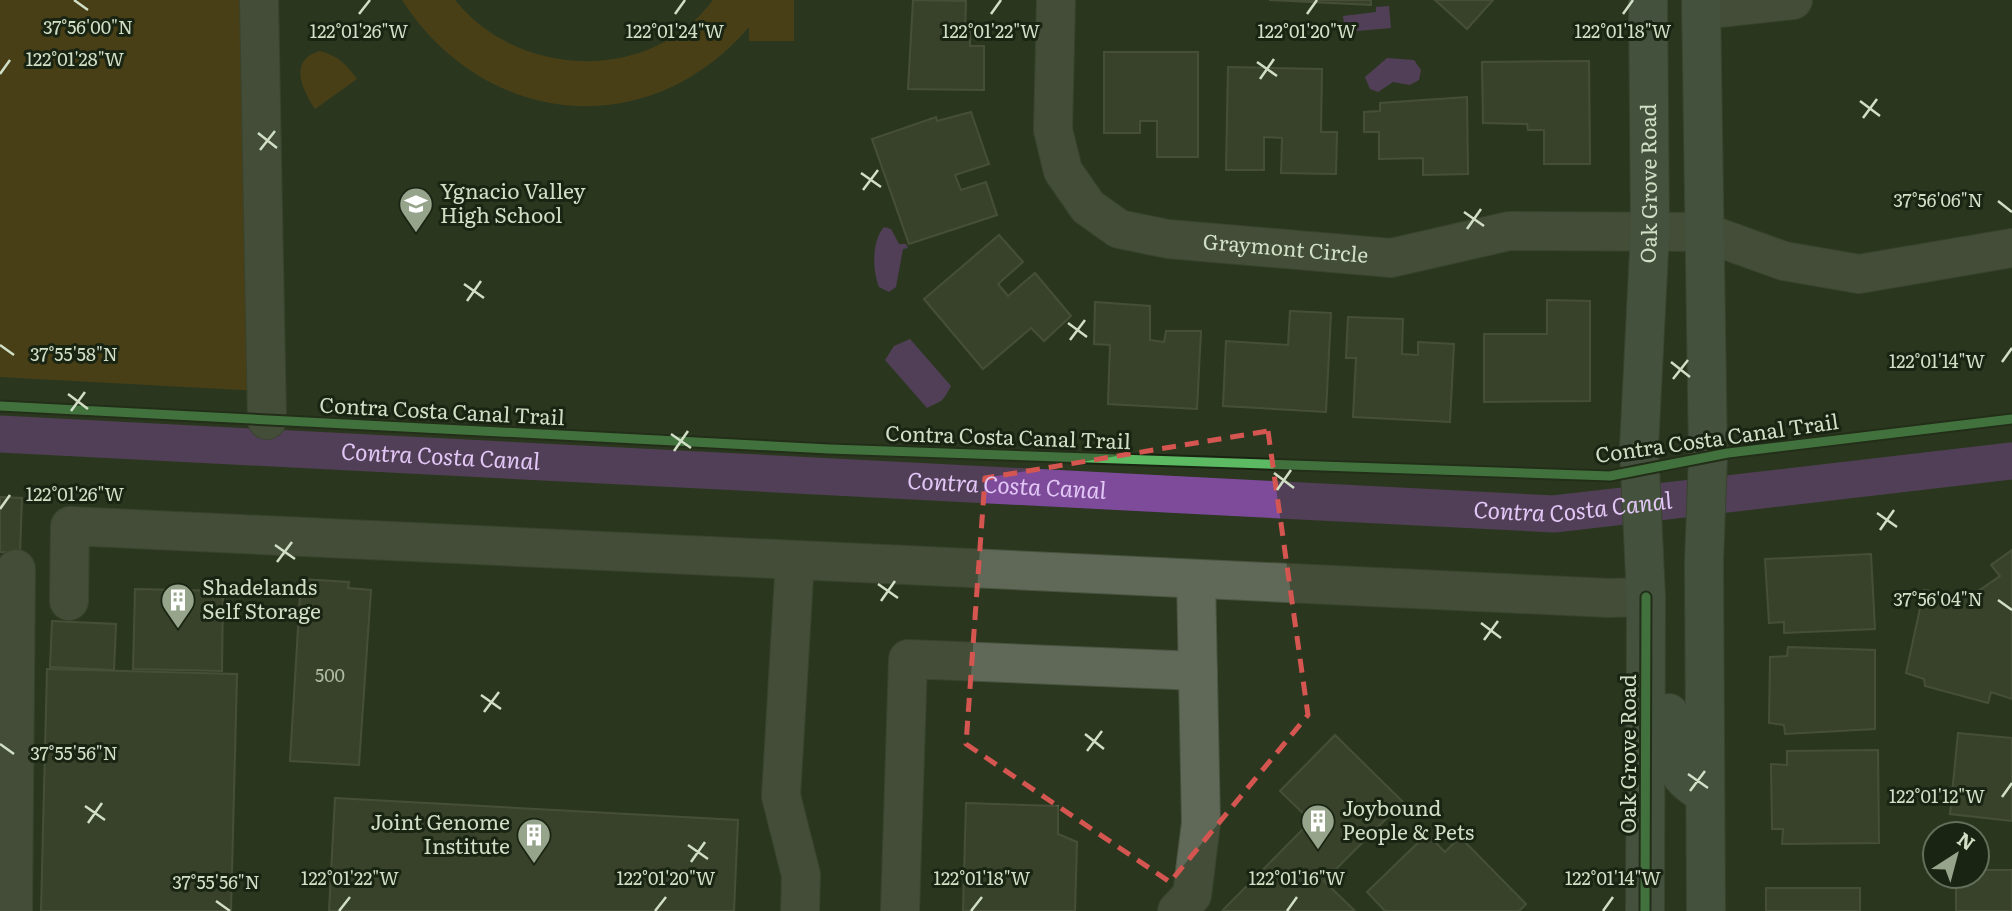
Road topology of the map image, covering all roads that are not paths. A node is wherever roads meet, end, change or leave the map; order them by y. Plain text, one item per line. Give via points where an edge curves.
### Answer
1 (259, 0) edge
2 (1056, 0) edge
3 (1648, 0) edge
4 (1793, 0) edge
5 (1701, 5) edge
6 (1650, 232) junction
7 (1703, 232) junction
8 (2012, 248) edge
9 (267, 420) dead end
10 (795, 559) junction
11 (8, 568) edge
12 (1196, 579) junction
13 (1646, 597) junction
14 (1198, 671) junction
15 (1705, 794) junction
16 (13, 911) edge
17 (800, 911) edge
18 (900, 911) edge
19 (1177, 911) edge
20 (1645, 911) edge
21 (1706, 911) edge

1 - 9 street
2 - 6 street, Graymont Circle via 1053,130 1063,171 1088,206 1119,229 1168,239 1391,258 1509,231
3 - 6 main road, Oak Grove Road
4 - 5 street
5 - 7 main road
6 - 7 street, Graymont Circle
6 - 13 main road, Oak Grove Road via 1641,469
7 - 8 street, Graymont Circle via 1784,261 1859,274
7 - 15 main road via 1708,456
10 - 11 street via 70,526 69,586
10 - 12 street
10 - 17 street via 782,796 801,875
11 - 16 street
12 - 13 street
12 - 14 street
13 - 15 main road via 1657,596 1668,612 1670,756 1689,786
13 - 20 main road, Oak Grove Road
14 - 18 street via 908,659
14 - 19 street via 1200,823 1192,895
15 - 21 main road

